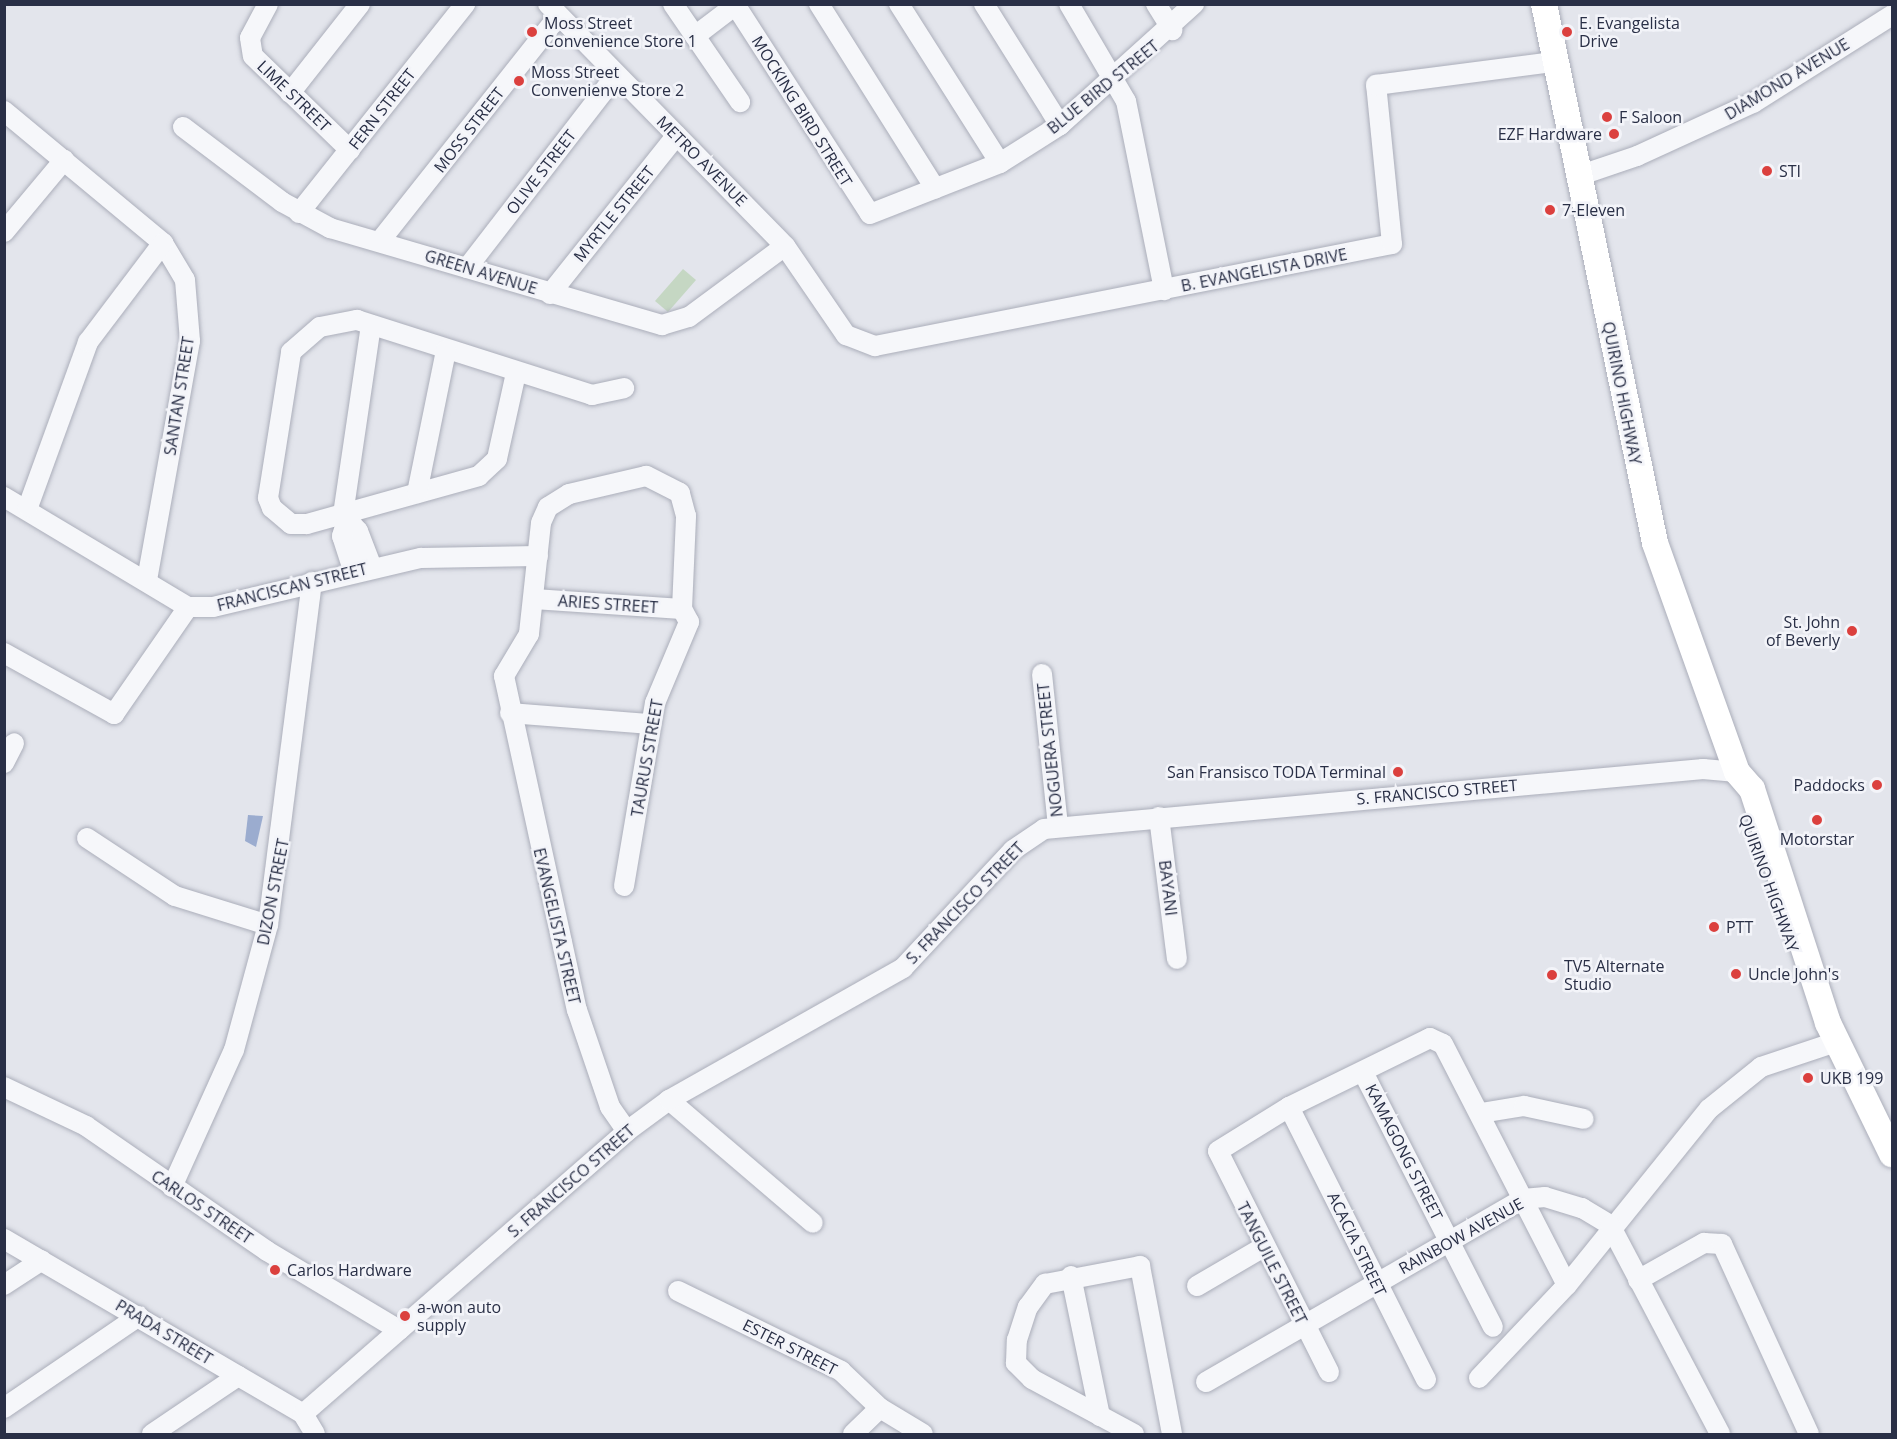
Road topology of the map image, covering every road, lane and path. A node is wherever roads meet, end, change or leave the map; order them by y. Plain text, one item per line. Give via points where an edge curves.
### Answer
1 (268, 4) edge
2 (360, 4) edge
3 (465, 4) edge
4 (674, 4) edge
5 (819, 4) edge
6 (900, 4) edge
7 (984, 4) edge
8 (1069, 4) edge
9 (1156, 4) edge
10 (1194, 4) edge
11 (1544, 4) edge
12 (736, 5) edge
13 (552, 11) edge
14 (1893, 15) edge
15 (1172, 30) junction
16 (695, 36) junction
17 (1554, 62) junction
18 (615, 75) junction
19 (1116, 80) junction
20 (290, 93) junction
21 (740, 102) dead end
22 (4, 111) edge
23 (1060, 125) junction
24 (183, 127) dead end
25 (677, 135) junction
26 (350, 150) junction
27 (64, 160) junction
28 (999, 163) junction
29 (1578, 176) junction
30 (935, 188) junction
31 (299, 213) junction
32 (870, 214) joint
33 (4, 232) edge
34 (380, 241) junction
35 (163, 243) junction
36 (785, 246) junction
37 (467, 268) junction
38 (1164, 290) junction
39 (550, 294) junction
40 (820, 300) joint
41 (371, 325) junction
42 (446, 350) junction
43 (516, 373) junction
44 (624, 388) dead end
45 (417, 493) junction
46 (4, 497) edge
47 (28, 507) junction
48 (548, 507) joint
49 (345, 518) junction
50 (538, 556) junction
51 (363, 569) junction
52 (147, 580) junction
53 (312, 582) junction
54 (534, 599) junction
55 (188, 607) junction
56 (682, 609) junction
57 (4, 653) edge
58 (1042, 674) dead end
59 (510, 713) junction
60 (651, 724) junction
61 (14, 743) dead end
62 (4, 763) edge
63 (1737, 772) junction
64 (1159, 817) junction
65 (1058, 826) junction
66 (87, 838) dead end
67 (624, 886) dead end
68 (268, 925) junction
69 (1177, 959) dead end
70 (1836, 1042) junction
71 (1363, 1072) junction
72 (4, 1087) edge
73 (669, 1100) junction
74 (1289, 1107) junction
75 (1480, 1113) junction
76 (1584, 1119) dead end
77 (627, 1131) junction
78 (1893, 1154) edge
79 (172, 1186) junction
80 (1523, 1199) junction
81 (813, 1223) dead end
82 (1610, 1225) junction
83 (4, 1239) edge
84 (1449, 1242) junction
85 (1262, 1248) junction
86 (42, 1260) junction
87 (1071, 1276) junction
88 (1638, 1280) junction
89 (1376, 1284) junction
90 (4, 1285) edge
91 (1566, 1285) junction
92 (1197, 1286) dead end
93 (678, 1291) dead end
94 (140, 1316) junction
95 (1304, 1326) junction
96 (1494, 1328) dead end
97 (399, 1329) junction
98 (1329, 1372) dead end
99 (238, 1376) junction
100 (1479, 1378) dead end
101 (1426, 1379) dead end
102 (1206, 1382) dead end
103 (4, 1408) edge
104 (880, 1408) junction
105 (303, 1414) junction
106 (1100, 1416) junction
107 (152, 1434) edge
108 (315, 1434) edge
109 (852, 1434) edge
110 (923, 1434) edge
111 (1134, 1434) edge
112 (1172, 1434) edge
113 (1720, 1434) edge
114 (1809, 1434) edge

1 - 20 street, LIME STREET via 250,47
2 - 20 street
3 - 26 street, FERN STREET
4 - 16 street
5 - 30 street
6 - 28 street
7 - 23 street
8 - 19 street
9 - 15 street
10 - 15 street, BLUE BIRD STREET
11 - 17 main road, QUIRINO HIGHWAY
12 - 16 street
12 - 32 street, MOCKING BIRD STREET
13 - 18 street, METRO AVENUE
13 - 34 street, MOSS STREET
14 - 29 street, DIAMOND AVENUE via 1743,108
15 - 19 street, BLUE BIRD STREET
16 - 21 street
17 - 29 main road, QUIRINO HIGHWAY
17 - 38 street, B. EVANGELISTA DRIVE via 1376,85 1392,244
18 - 25 street, METRO AVENUE
18 - 37 street, OLIVE STREET
19 - 23 street, BLUE BIRD STREET
19 - 38 street via 1126,101
20 - 26 street, LIME STREET
22 - 27 street, SANTAN STREET
23 - 28 street, BLUE BIRD STREET
24 - 31 street, GREEN AVENUE
25 - 36 street, METRO AVENUE
25 - 39 street, MYRTLE STREET
26 - 31 street, FERN STREET
27 - 33 street
27 - 35 street, SANTAN STREET
28 - 30 street, BLUE BIRD STREET
29 - 63 main road, QUIRINO HIGHWAY via 1655,543
30 - 32 street, BLUE BIRD STREET
31 - 34 street, GREEN AVENUE
34 - 37 street, GREEN AVENUE
35 - 47 street via 88,342
35 - 52 street, SANTAN STREET via 185,280 190,341
36 - 39 street, GREEN AVENUE via 671,326
36 - 40 street, METRO AVENUE
37 - 39 street, GREEN AVENUE
38 - 40 street, B. EVANGELISTA DRIVE via 875,346 846,335
41 - 42 street
41 - 49 street
41 - 49 street via 357,320 320,327 291,352 268,498 279,518 291,524
42 - 43 street
42 - 45 street
43 - 44 street via 592,395
43 - 45 street via 492,466 479,476
45 - 49 street
46 - 47 street
47 - 52 street
48 - 50 street, EVANGELISTA STREET
48 - 56 street, TAURUS STREET via 569,494 635,477 668,484 680,493 686,516
49 - 51 street via 358,531
50 - 51 street, FRANCISCAN STREET via 453,555
50 - 54 street, EVANGELISTA STREET
51 - 53 street, FRANCISCAN STREET
52 - 55 street
53 - 55 street, FRANCISCAN STREET via 213,607
53 - 68 street, DIZON STREET
54 - 56 street, ARIES STREET
54 - 59 street, EVANGELISTA STREET via 529,634 505,669
55 - 57 street via 114,714
56 - 60 street, TAURUS STREET via 688,628 661,686
58 - 65 street, NOGUERA STREET
59 - 60 street
59 - 77 street, EVANGELISTA STREET via 577,1010 610,1107
60 - 67 street, TAURUS STREET
61 - 62 street
63 - 64 street, S. FRANCISCO STREET via 1703,769
63 - 70 main road, QUIRINO HIGHWAY via 1737,794 1775,904 1799,967 1816,989
64 - 65 street, S. FRANCISCO STREET
64 - 69 street, BAYANI
65 - 73 street, S. FRANCISCO STREET via 1013,849 903,968
66 - 68 street via 175,896
68 - 79 street, DIZON STREET via 234,1050
70 - 78 main road, QUIRINO HIGHWAY
70 - 82 street via 1746,1076 1708,1109
71 - 74 street
71 - 75 street via 1436,1038
71 - 84 street, KAMAGONG STREET
72 - 79 street, CARLOS STREET via 86,1126
73 - 77 street, S. FRANCISCO STREET
73 - 81 street
74 - 85 street, TANGUILE STREET via 1218,1151
74 - 89 street, ACACIA STREET
75 - 76 street via 1524,1106
75 - 80 street
77 - 97 street, S. FRANCISCO STREET
79 - 97 street, CARLOS STREET
80 - 82 street, RAINBOW AVENUE via 1545,1197 1582,1208
80 - 84 street, RAINBOW AVENUE
80 - 91 street
82 - 88 street
82 - 91 street
83 - 86 street, PRADA STREET
84 - 89 street, RAINBOW AVENUE
84 - 96 street, KAMAGONG STREET
85 - 92 street
85 - 95 street, TANGUILE STREET
86 - 90 street
86 - 94 street, PRADA STREET
87 - 106 street
87 - 106 street via 1045,1284 1035,1295 1017,1340 1016,1363 1032,1379
87 - 112 street via 1140,1266
88 - 113 street
88 - 114 street via 1704,1243 1722,1245
89 - 95 street, RAINBOW AVENUE
89 - 101 street, ACACIA STREET
91 - 100 street
93 - 104 street, ESTER STREET via 841,1371
94 - 99 street, PRADA STREET
94 - 103 street
95 - 98 street, TANGUILE STREET
95 - 102 street, RAINBOW AVENUE
97 - 105 street, S. FRANCISCO STREET
99 - 105 street, PRADA STREET
99 - 107 street
104 - 109 street
104 - 110 street, ESTER STREET
105 - 108 street, PRADA STREET
106 - 111 street

